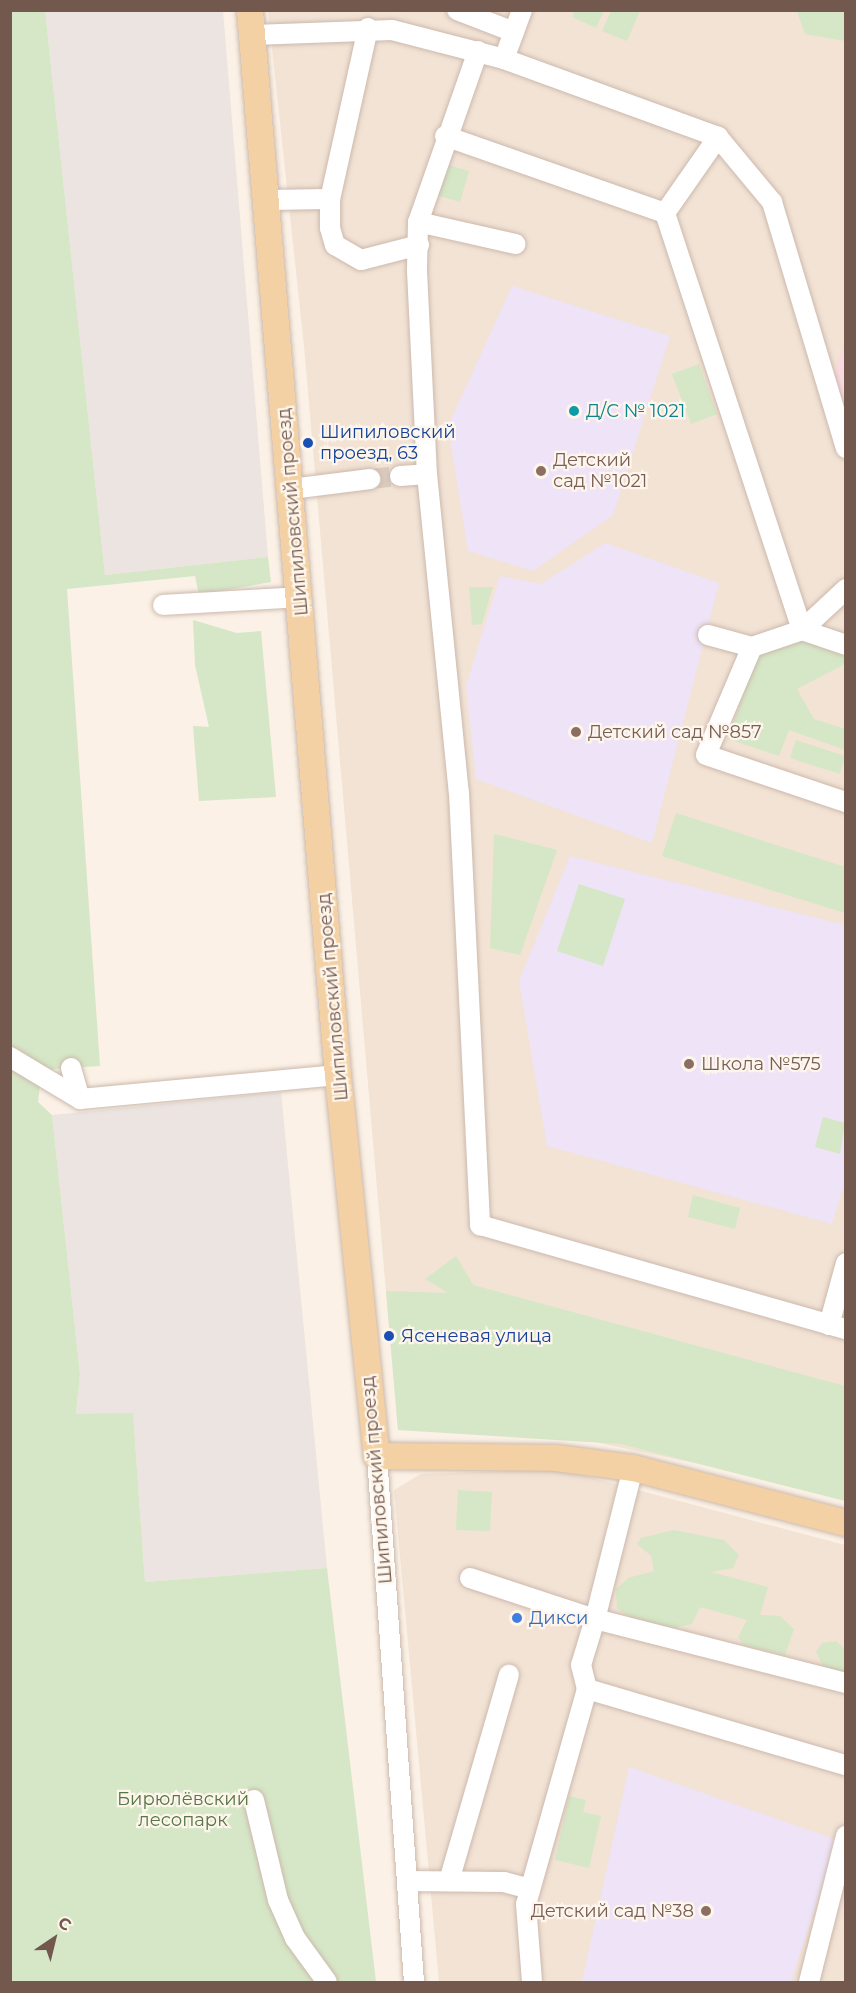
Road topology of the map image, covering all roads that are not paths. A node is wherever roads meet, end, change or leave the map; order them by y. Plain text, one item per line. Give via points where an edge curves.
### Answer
1 (457, 10) edge
2 (522, 10) edge
3 (251, 23) edge
4 (368, 28) junction
5 (514, 32) junction
6 (478, 51) junction
7 (504, 59) junction
8 (445, 136) junction
9 (718, 138) junction
10 (330, 199) junction
11 (265, 200) junction
12 (665, 213) junction
13 (418, 222) junction
14 (516, 244) dead end
15 (419, 245) junction
16 (846, 448) edge
17 (427, 474) junction
18 (400, 476) tunnel mouth
19 (370, 478) tunnel mouth
20 (291, 489) junction
21 (846, 589) edge
22 (301, 597) junction
23 (164, 605) dead end
24 (802, 630) junction
25 (708, 635) dead end
26 (846, 645) edge
27 (752, 647) junction
28 (846, 802) edge
29 (10, 1057) edge
30 (71, 1068) dead end
31 (338, 1074) junction
32 (42, 1089) dead end
33 (80, 1099) junction
34 (846, 1263) edge
35 (837, 1327) edge
36 (377, 1456) junction
37 (633, 1468) junction
38 (846, 1523) edge
39 (470, 1578) dead end
40 (595, 1619) junction
41 (509, 1675) dead end
42 (846, 1683) edge
43 (587, 1689) junction
44 (846, 1765) edge
45 (254, 1800) dead end
46 (846, 1836) edge
47 (407, 1881) junction
48 (449, 1881) junction
49 (530, 1889) junction
50 (327, 1983) edge
51 (414, 1983) edge
52 (532, 1983) edge
53 (809, 1983) edge

1 - 5 street
2 - 5 street
3 - 4 street
3 - 11 main road, Шипиловский проезд
4 - 6 street
4 - 10 street
5 - 7 street
6 - 7 street
6 - 8 street
7 - 9 street
8 - 12 street
8 - 13 street
9 - 12 street
9 - 16 street via 772,202
10 - 11 street
10 - 15 street via 335,245 347,255 361,260 385,257
11 - 20 main road, Шипиловский проезд
12 - 24 street
13 - 14 street
13 - 15 street
15 - 17 street
17 - 18 street
17 - 35 street via 459,793 480,1225
19 - 20 street
20 - 22 main road, Шипиловский проезд
21 - 24 street
22 - 23 street
22 - 31 main road, Шипиловский проезд
24 - 26 street
24 - 27 street
25 - 27 street
27 - 28 street via 706,755
29 - 33 street
30 - 33 street
31 - 33 street
31 - 36 main road, Шипиловский проезд
32 - 33 street
34 - 35 street
36 - 37 main road via 556,1458
36 - 47 street, Шипиловский проезд
37 - 38 main road
37 - 40 street
39 - 40 street
40 - 42 street
40 - 43 street via 581,1665
41 - 48 street
43 - 44 street
43 - 49 street
45 - 50 street via 278,1900 295,1938
46 - 53 street
47 - 48 street
47 - 51 street, Шипиловский проезд
48 - 49 street via 504,1882
49 - 52 street via 526,1904

